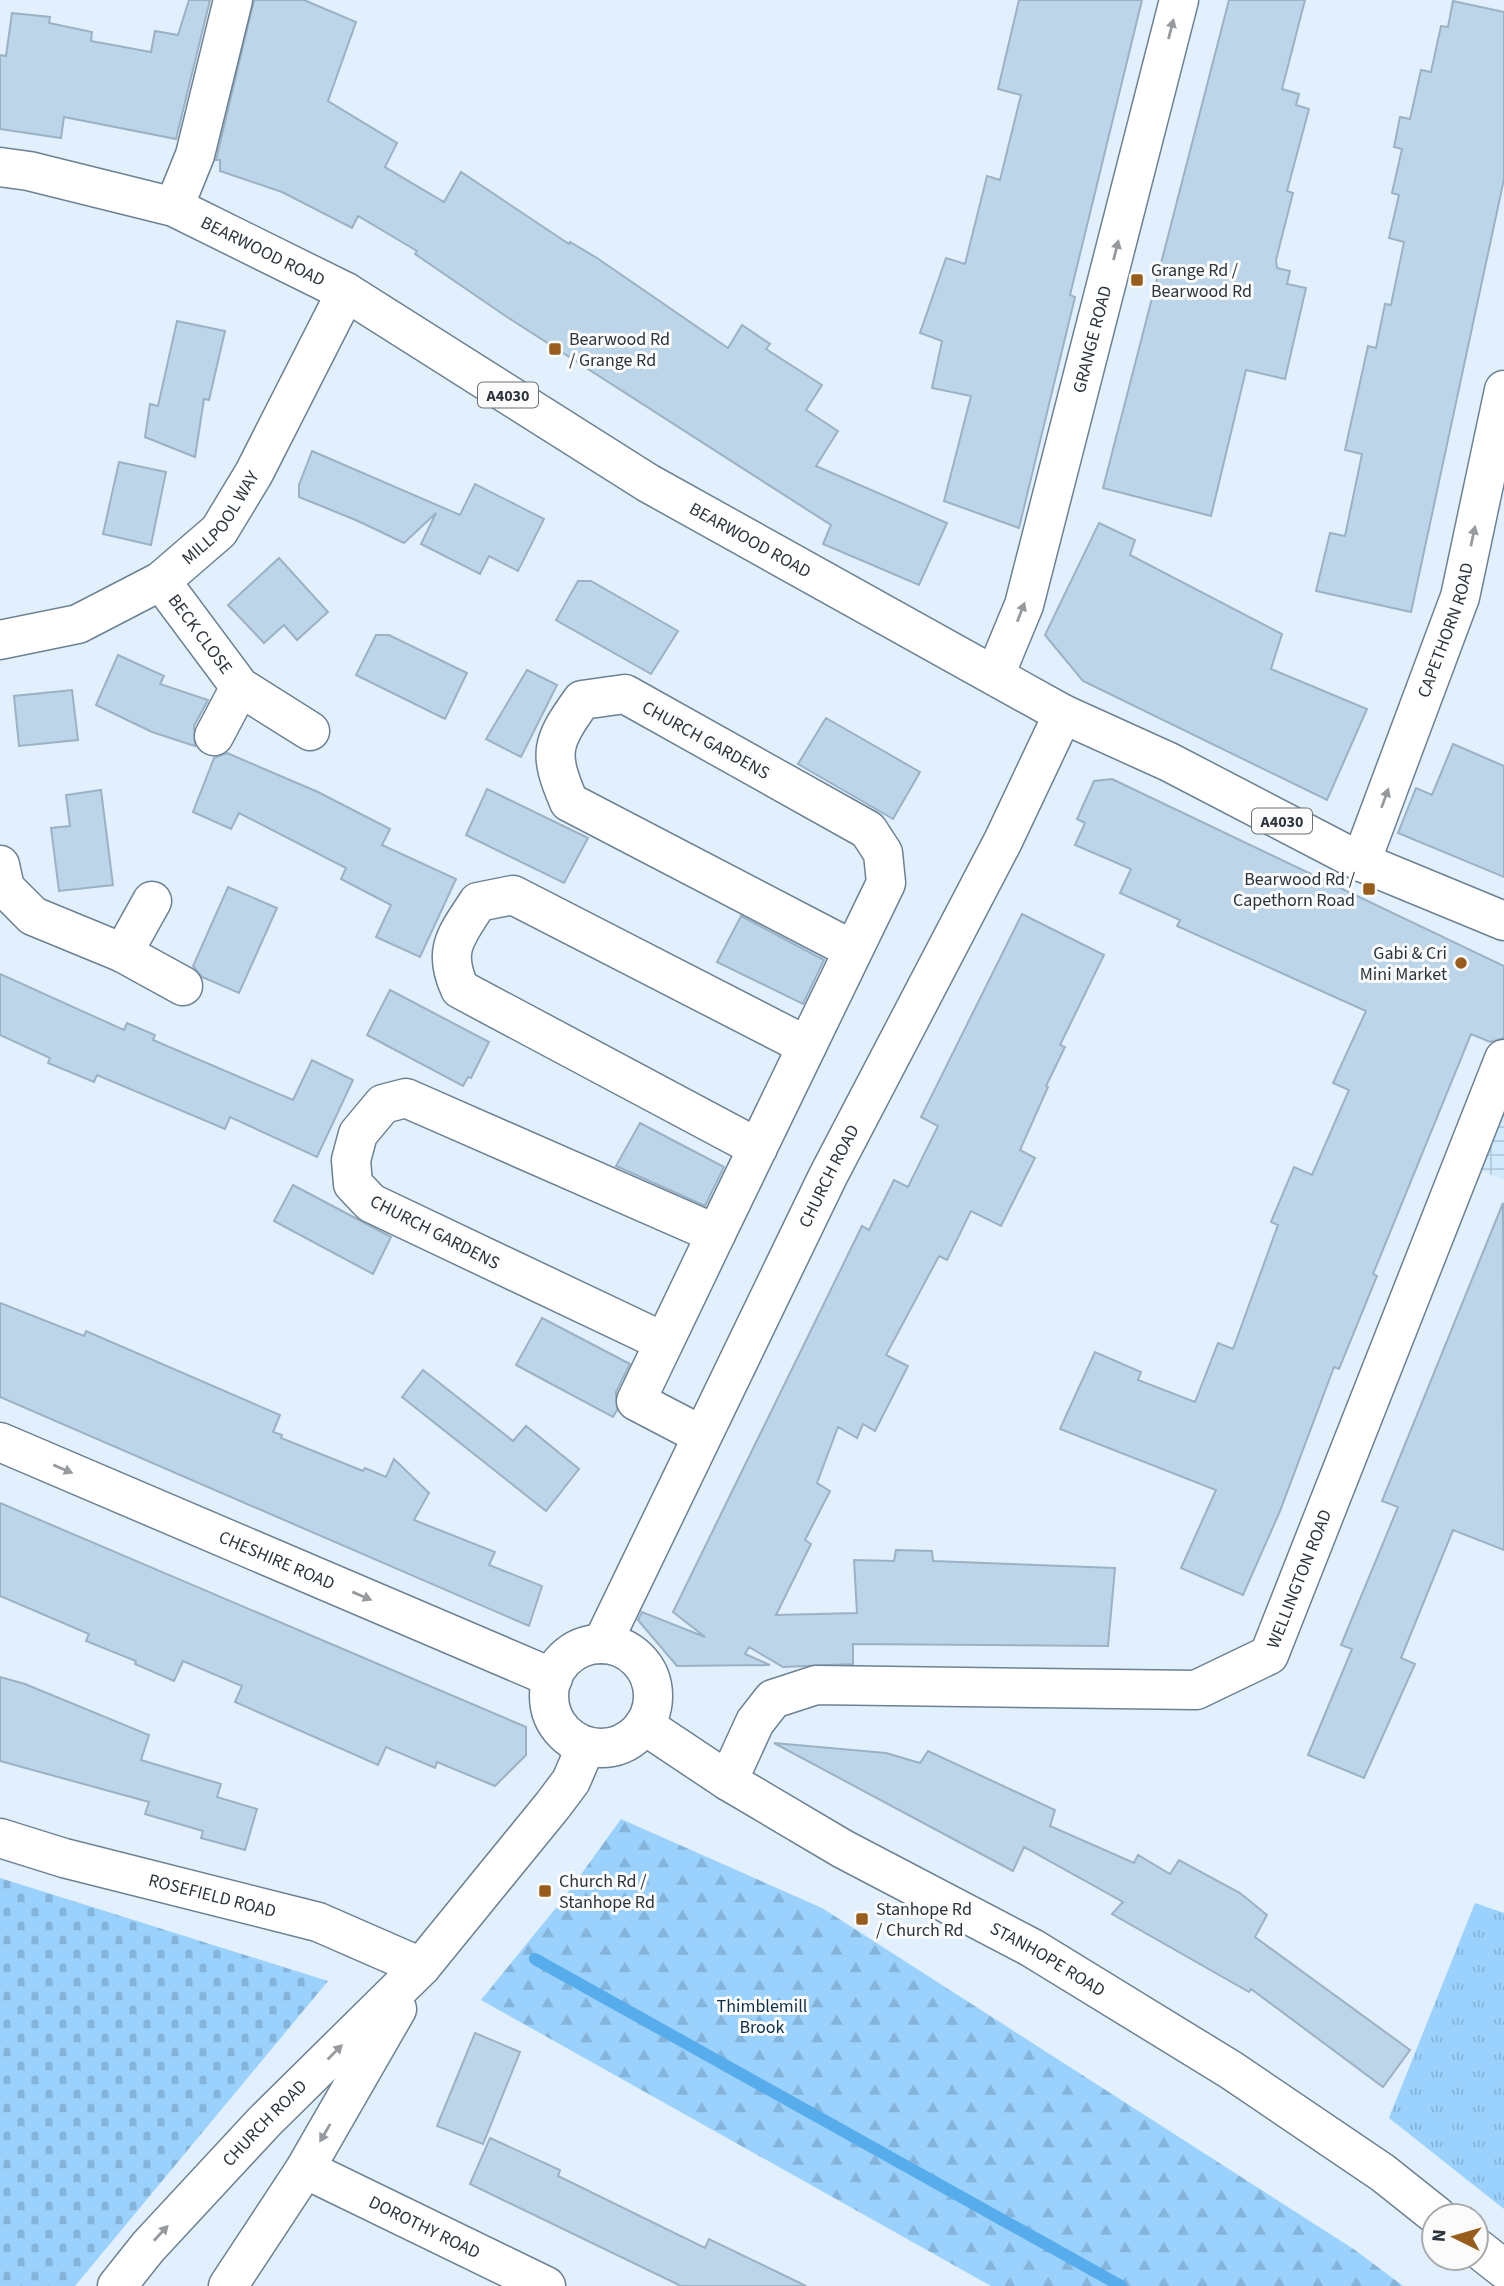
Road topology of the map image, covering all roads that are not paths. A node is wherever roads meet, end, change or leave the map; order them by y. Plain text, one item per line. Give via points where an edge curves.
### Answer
1 (233, 0) edge
2 (1179, 0) edge
3 (0, 167) edge
4 (174, 207) junction
5 (346, 292) junction
6 (1504, 390) edge
7 (161, 580) junction
8 (0, 640) edge
9 (995, 675) junction
10 (240, 687) junction
11 (1063, 714) junction
12 (310, 731) dead end
13 (214, 736) dead end
14 (1361, 862) junction
15 (0, 865) edge
16 (152, 901) dead end
17 (1504, 920) edge
18 (853, 950) junction
19 (123, 953) junction
20 (183, 986) dead end
21 (807, 1046) junction
22 (1504, 1059) edge
23 (758, 1148) junction
24 (716, 1234) junction
25 (664, 1342) junction
26 (701, 1435) junction
27 (0, 1442) edge
28 (602, 1644) junction
29 (552, 1678) junction
30 (644, 1725) junction
31 (586, 1746) junction
32 (728, 1781) junction
33 (0, 1838) edge
34 (421, 1967) junction
35 (305, 2169) junction
36 (1420, 2202) edge
37 (1490, 2258) edge
38 (1504, 2269) edge
39 (117, 2286) edge
40 (228, 2286) edge
41 (546, 2286) edge

1 - 4 street via 195,155
9 -> 2 street, GRANGE ROAD via 1024,605
3 - 4 street, BEARWOOD ROAD / A4030
4 - 5 street, BEARWOOD ROAD / A4030
5 - 7 street, MILLPOOL WAY via 254,473 219,531
5 - 9 street, BEARWOOD ROAD / A4030 via 648,484
14 -> 6 street, CAPETHORN ROAD via 1460,597
7 - 8 street, MILLPOOL WAY via 78,624
7 - 10 street, BECK CLOSE
9 - 11 street, BEARWOOD ROAD / A4030
10 - 12 street, BECK CLOSE
10 - 13 street, BECK CLOSE
11 - 14 street, BEARWOOD ROAD / A4030 via 1169,762
11 - 26 street, CHURCH ROAD
14 - 17 street, BEARWOOD ROAD / A4030
15 - 19 street via 5,888 33,916
16 - 19 street
18 - 18 street, CHURCH GARDENS via 886,883 883,853 868,830 625,694 582,701 560,731 554,767 569,802
18 - 21 street, CHURCH GARDENS
19 - 20 street
21 - 23 street, CHURCH GARDENS
21 - 23 street via 513,895 478,902 456,936 450,966 460,989
22 - 32 street, WELLINGTON ROAD via 1269,1655 1196,1690 816,1685 774,1699 755,1723
23 - 24 street, CHURCH GARDENS
24 - 25 street, CHURCH GARDENS
24 - 25 street, CHURCH GARDENS via 406,1098 383,1104 358,1134 351,1160 353,1184 371,1203
25 - 26 street, CHURCH GARDENS via 636,1401
26 - 28 street, CHURCH ROAD
27 -> 29 street, CHESHIRE ROAD
28 - 29 street via 572,1653
28 - 30 street via 618,1646 643,1665 653,1695
29 - 31 street via 549,1694 559,1726
30 - 31 street via 619,1745
30 - 32 street, STANHOPE ROAD
31 - 34 street, CHURCH ROAD via 571,1781
32 - 36 street, STANHOPE ROAD via 843,1849 1032,1948 1231,2070
33 - 34 street, ROSEFIELD ROAD via 318,1922
34 -> 35 street, CHURCH ROAD
39 -> 34 street, CHURCH ROAD via 264,2122
35 - 40 street, CHURCH ROAD
35 - 41 street, DOROTHY ROAD
37 - 38 street

